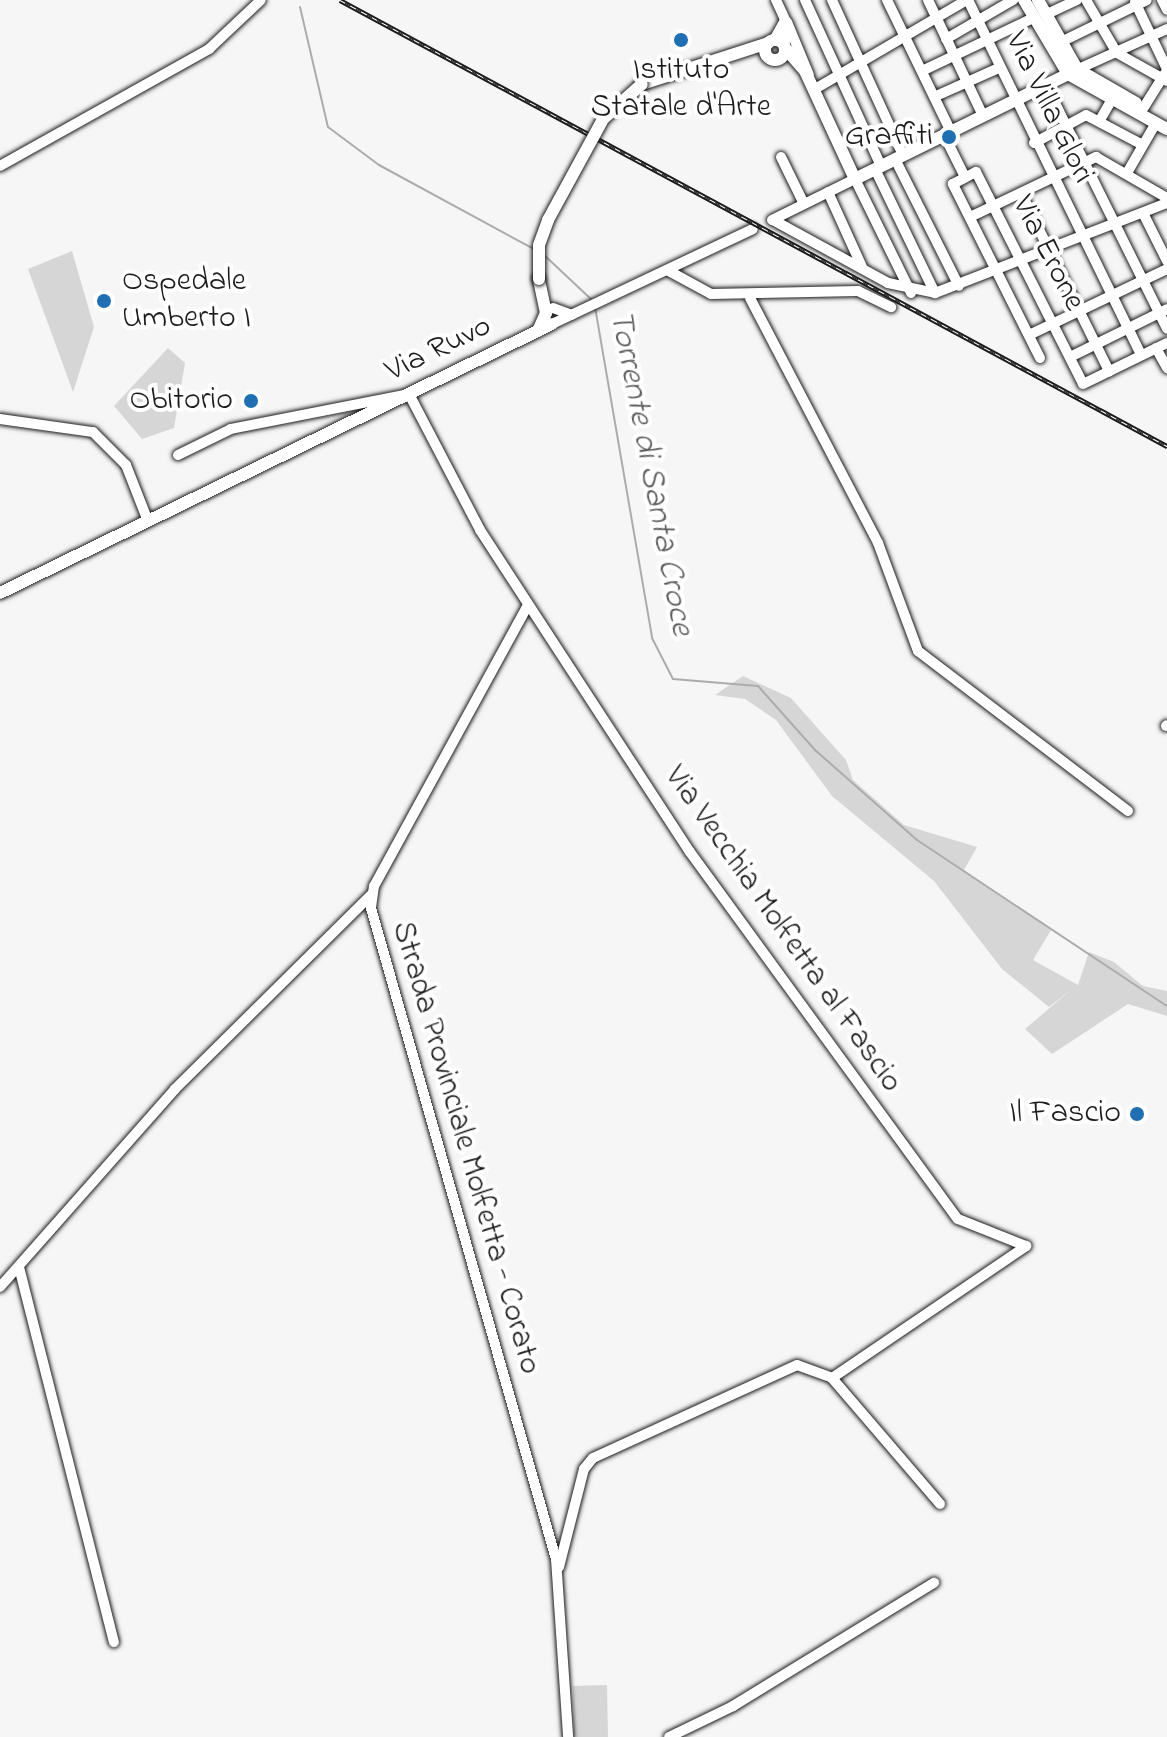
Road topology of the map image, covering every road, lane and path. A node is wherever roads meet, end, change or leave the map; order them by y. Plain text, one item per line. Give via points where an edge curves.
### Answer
1 (261, 0) edge
2 (776, 0) edge
3 (805, 0) edge
4 (832, 0) edge
5 (928, 0) edge
6 (967, 0) edge
7 (1013, 0) edge
8 (1024, 0) edge
9 (1038, 0) edge
10 (1077, 0) edge
11 (1086, 0) edge
12 (1162, 0) edge
13 (891, 1) edge
14 (1139, 2) edge
15 (1167, 10) edge
16 (1047, 14) junction
17 (936, 18) junction
18 (1033, 18) junction
19 (785, 19) junction
20 (977, 21) junction
21 (1100, 24) junction
22 (1167, 29) edge
23 (906, 36) junction
24 (1151, 37) junction
25 (946, 39) junction
26 (986, 40) junction
27 (1063, 41) junction
28 (778, 44) junction
29 (1117, 53) junction
30 (954, 56) junction
31 (732, 58) junction
32 (774, 59) junction
33 (861, 62) junction
34 (999, 68) junction
35 (924, 70) junction
36 (1072, 72) junction
37 (839, 75) junction
38 (1165, 75) edge
39 (809, 79) junction
40 (967, 82) junction
41 (1046, 85) junction
42 (936, 96) junction
43 (1112, 99) junction
44 (1013, 101) junction
45 (1144, 107) junction
46 (983, 116) junction
47 (1100, 120) junction
48 (1163, 124) edge
49 (1066, 126) junction
50 (947, 134) junction
51 (1034, 143) junction
52 (1143, 145) junction
53 (781, 157) dead end
54 (899, 157) junction
55 (1084, 162) junction
56 (0, 166) edge
57 (878, 168) junction
58 (1127, 173) junction
59 (965, 177) junction
60 (1052, 178) junction
61 (855, 179) junction
62 (1167, 182) edge
63 (828, 192) junction
64 (1021, 193) junction
65 (1165, 198) edge
66 (804, 204) junction
67 (994, 206) junction
68 (1143, 213) junction
69 (970, 217) junction
70 (1117, 224) junction
71 (753, 229) dead end
72 (1083, 238) junction
73 (1050, 250) junction
74 (1024, 261) junction
75 (1167, 261) edge
76 (862, 267) junction
77 (1167, 269) edge
78 (667, 270) junction
79 (997, 271) junction
80 (1143, 281) junction
81 (959, 286) junction
82 (911, 293) junction
83 (935, 293) junction
84 (1112, 297) junction
85 (750, 298) junction
86 (891, 307) dead end
87 (1163, 311) edge
88 (1080, 312) junction
89 (550, 315) junction
90 (1054, 324) junction
91 (1127, 328) junction
92 (1167, 329) edge
93 (1029, 335) junction
94 (1167, 343) edge
95 (1095, 344) junction
96 (1156, 348) junction
97 (1141, 355) junction
98 (1070, 357) junction
99 (1040, 358) dead end
100 (1167, 368) edge
101 (1109, 371) junction
102 (409, 394) junction
103 (0, 419) edge
104 (178, 455) dead end
105 (148, 521) junction
106 (0, 593) edge
107 (528, 605) junction
108 (1128, 811) dead end
109 (371, 895) junction
110 (19, 1267) junction
111 (0, 1287) edge
112 (832, 1378) junction
113 (940, 1504) dead end
114 (558, 1573) junction
115 (934, 1583) dead end
116 (114, 1642) dead end
117 (568, 1737) edge
118 (669, 1737) edge

1 - 56 street via 209,49
2 - 19 street
3 - 37 street
4 - 33 street
5 - 17 street
6 - 17 street
6 - 20 street, Via Villa Glori
7 - 20 street
8 - 18 main road
9 - 16 main road
10 - 16 street
11 - 21 street
12 - 15 street
13 - 23 street
14 - 21 street
14 - 24 street
16 - 27 main road
17 - 23 street
17 - 25 street
18 - 26 street
18 - 36 main road
19 - 28 street
19 - 39 street
20 - 25 street
20 - 26 street, Via Villa Glori
21 - 27 street
21 - 29 street
22 - 24 street
23 - 33 street
23 - 35 street
24 - 29 street
24 - 38 street
25 - 30 street
26 - 30 street
26 - 34 street, Via Villa Glori
27 - 36 main road
28 - 31 main road
28 - 32 main road
28 - 39 main road
29 - 36 street
29 - 38 street
30 - 35 street
30 - 40 street
31 - 32 main road
31 - 89 main road, bridge via 642,84 603,119 539,245
32 - 39 main road
33 - 37 street
33 - 54 street
34 - 40 street
34 - 44 street, Via Villa Glori
35 - 42 street
36 - 41 main road
36 - 43 main road
36 - 45 main road
37 - 39 street
37 - 57 street
38 - 45 street
39 - 61 main road
40 - 42 street
40 - 46 street
41 - 44 main road
41 - 49 street
42 - 50 street
43 - 47 street
43 - 48 main road
44 - 46 main road
44 - 51 street, Via Villa Glori
45 - 48 main road
46 - 50 main road
47 - 49 street via 1086,115
47 - 52 street
48 - 52 street
49 - 51 street
49 - 55 street
50 - 54 main road
50 - 59 street
51 - 60 street, Via Villa Glori
52 - 58 street
53 - 66 street
54 - 57 main road
54 - 81 street
55 - 58 street via 1096,157
55 - 60 street
55 - 70 street
57 - 61 main road
57 - 83 street
58 - 65 street
59 - 67 street, Via Erone via 976,172
59 - 69 street, Via Erone via 953,184
60 - 64 street
60 - 72 street, Via Villa Glori
61 - 63 street
61 - 82 street
62 - 65 street
63 - 66 street
63 - 76 street
64 - 67 street
64 - 73 street
65 - 68 street
66 - 76 street via 772,220
67 - 69 street
67 - 74 street, Via Erone
68 - 70 street
68 - 75 street
69 - 79 street
70 - 72 street
70 - 80 street
71 - 78 street, Via Ruvo
72 - 73 street
72 - 84 street, Via Villa Glori
73 - 74 street
73 - 88 street
74 - 79 street
74 - 90 street, Via Erone
76 - 82 street
77 - 80 street
78 - 85 street via 711,294
78 - 89 street, Via Ruvo via 576,314
79 - 81 street
79 - 93 street
80 - 84 street
80 - 87 street
81 - 83 street
82 - 83 street
84 - 88 street
84 - 91 street, Via Villa Glori
85 - 86 street via 858,291
85 - 108 street via 878,543 918,651
87 - 91 street
87 - 92 street
88 - 90 street
88 - 95 street
89 - 102 main road, Via Ruvo via 538,331
90 - 93 street
90 - 98 street, Via Erone
91 - 95 street
91 - 97 street, Via Villa Glori
93 - 99 street
94 - 96 street
95 - 98 street
95 - 101 street
96 - 97 street
96 - 100 street
97 - 101 street
98 - 101 street, Via Erone via 1083,384
102 - 104 street via 231,429
102 - 105 main road, Via Ruvo
102 - 107 street, Via Vecchia Molfetta al Fascio
103 - 105 street via 93,432 126,465
105 - 106 main road, Via Ruvo
107 - 109 street, Strada Provinciale Molfetta - Corato
107 - 112 street, Via Vecchia Molfetta al Fascio via 690,852 958,1219 1026,1246
109 - 110 street via 175,1089
109 - 114 street, Strada Provinciale Molfetta - Corato
110 - 111 street
110 - 116 street
112 - 113 street
112 - 114 street via 797,1365 593,1458
114 - 117 street, Strada Provinciale Molfetta - Corato
115 - 118 street via 733,1706

